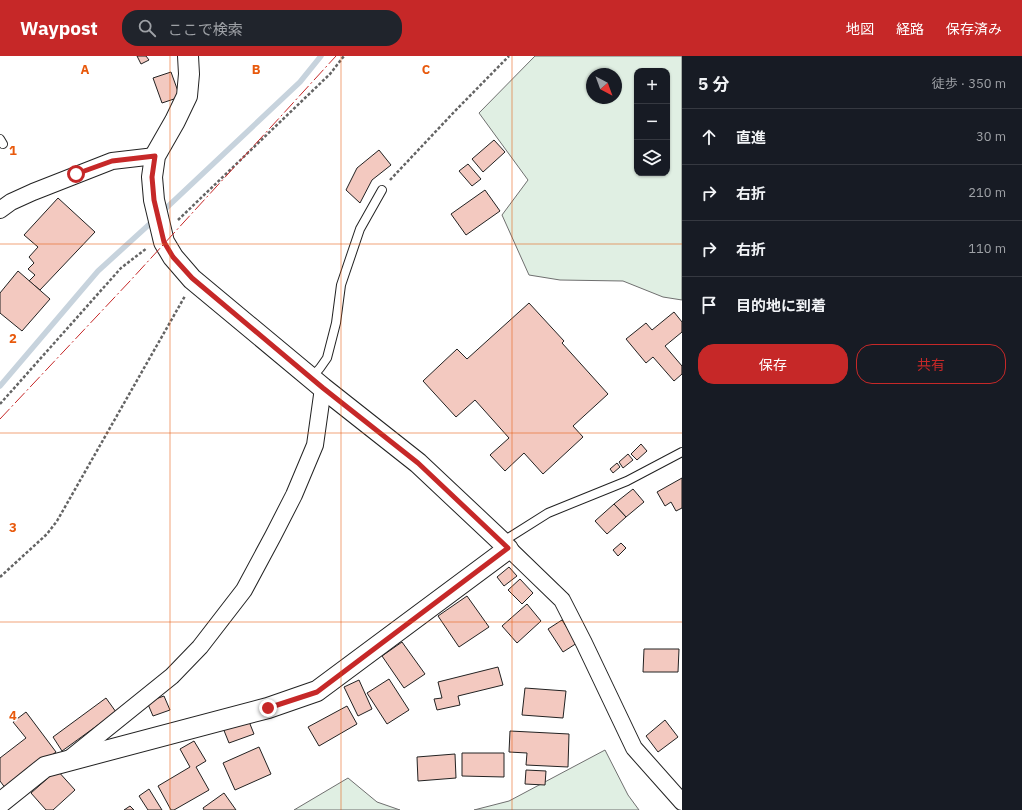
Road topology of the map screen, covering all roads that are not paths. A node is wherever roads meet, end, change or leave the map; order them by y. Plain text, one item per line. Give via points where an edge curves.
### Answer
1 (188, 56) edge
2 (155, 156) junction
3 (382, 190) road end
4 (0, 210) edge
5 (317, 383) junction
6 (682, 452) edge
7 (505, 546) junction
8 (68, 760) junction
9 (682, 802) edge
10 (0, 803) edge

1 - 2 street via 186,96
2 - 4 street via 112,161 32,192
2 - 5 street via 152,177 154,200 164,242 173,257 196,281
3 - 5 lane via 360,229 341,285 336,323
5 - 7 street via 418,463
5 - 8 street via 315,445 274,536 244,590 200,647 172,676
6 - 7 lane via 627,481 548,513
7 - 8 street via 317,692 268,708
7 - 9 street via 562,600 634,748
8 - 10 street via 45,767

